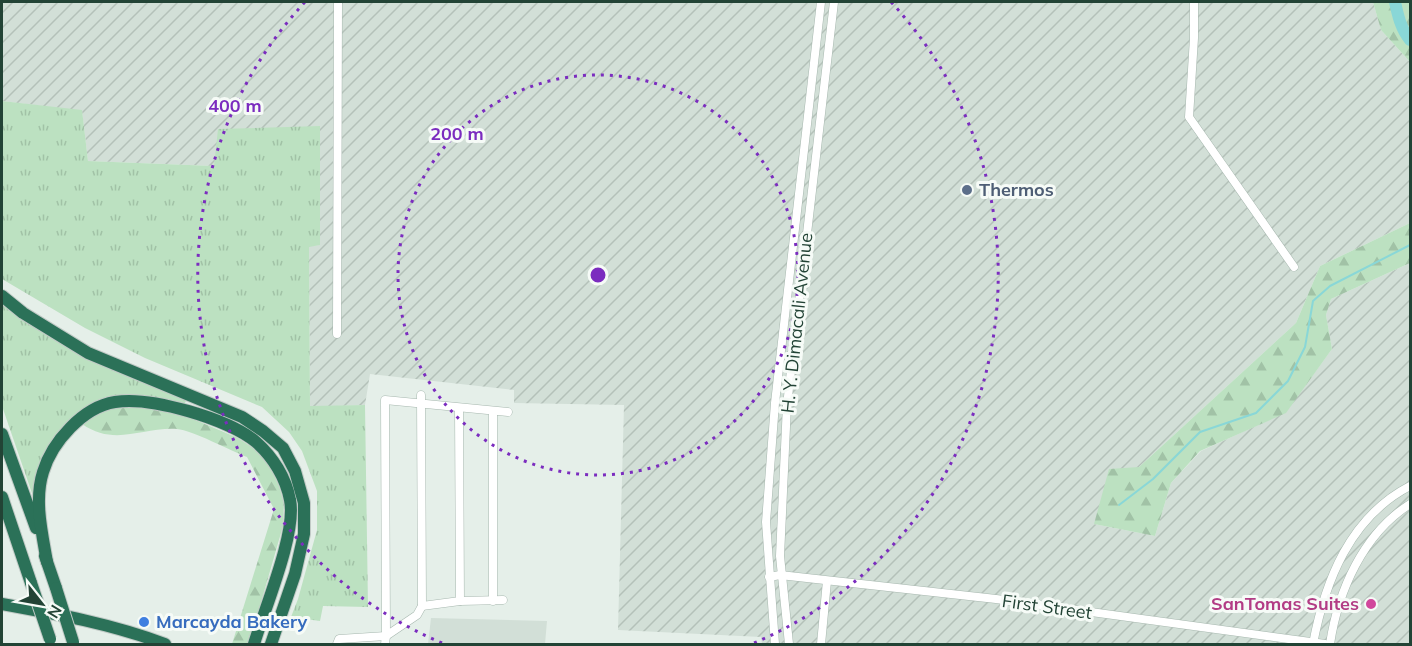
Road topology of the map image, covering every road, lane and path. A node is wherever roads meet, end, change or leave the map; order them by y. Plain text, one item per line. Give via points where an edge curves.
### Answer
1 (338, 2) edge
2 (821, 2) edge
3 (834, 2) edge
4 (1194, 2) edge
5 (1294, 267) dead end
6 (2, 296) edge
7 (336, 334) dead end
8 (421, 399) junction
9 (775, 403) junction
10 (787, 405) junction
11 (459, 408) junction
12 (493, 412) junction
13 (508, 412) dead end
14 (2, 434) edge
15 (1410, 486) edge
16 (2, 497) edge
17 (1410, 504) edge
18 (47, 562) junction
19 (780, 575) junction
20 (769, 577) junction
21 (827, 580) junction
22 (503, 600) dead end
23 (460, 601) junction
24 (493, 601) junction
25 (2, 604) edge
26 (422, 606) junction
27 (386, 640) edge
28 (50, 642) edge
29 (73, 643) edge
30 (1313, 644) edge
31 (165, 645) edge
32 (254, 645) edge
33 (271, 645) edge
34 (337, 645) edge
35 (774, 645) edge
36 (789, 645) edge
37 (821, 645) edge
38 (1325, 645) edge
39 (1330, 645) edge

1 - 7 street
2 - 9 street, H. Y. Dimacali Avenue
3 - 10 street, H. Y. Dimacali Avenue
4 - 5 street via 1189,117
6 - 33 highway via 88,353 242,417 283,448 295,471 304,503 304,534 296,574
8 - 11 street
8 - 26 street
8 - 27 street via 385,399
9 - 10 street
9 - 20 street, H. Y. Dimacali Avenue via 766,522
10 - 19 street, H. Y. Dimacali Avenue
11 - 12 street
11 - 23 street
12 - 13 street
12 - 24 street
14 - 18 highway
15 - 30 street via 1372,515 1345,547 1329,579
16 - 28 highway, bridge
17 - 39 street via 1385,525 1360,557 1336,614
18 - 29 highway, bridge
18 - 32 highway via 40,520 42,473 52,449 88,413 112,402 136,400 168,405 228,426 255,441 271,458 291,502 288,532
19 - 20 street, First Street
19 - 21 street, First Street
19 - 36 street, H. Y. Dimacali Avenue
20 - 35 street, H. Y. Dimacali Avenue
21 - 30 street, First Street
21 - 37 street
22 - 24 street
23 - 24 street
23 - 26 street
25 - 31 highway via 95,622
26 - 27 street via 417,615
27 - 34 street via 339,639
30 - 38 street, First Street

